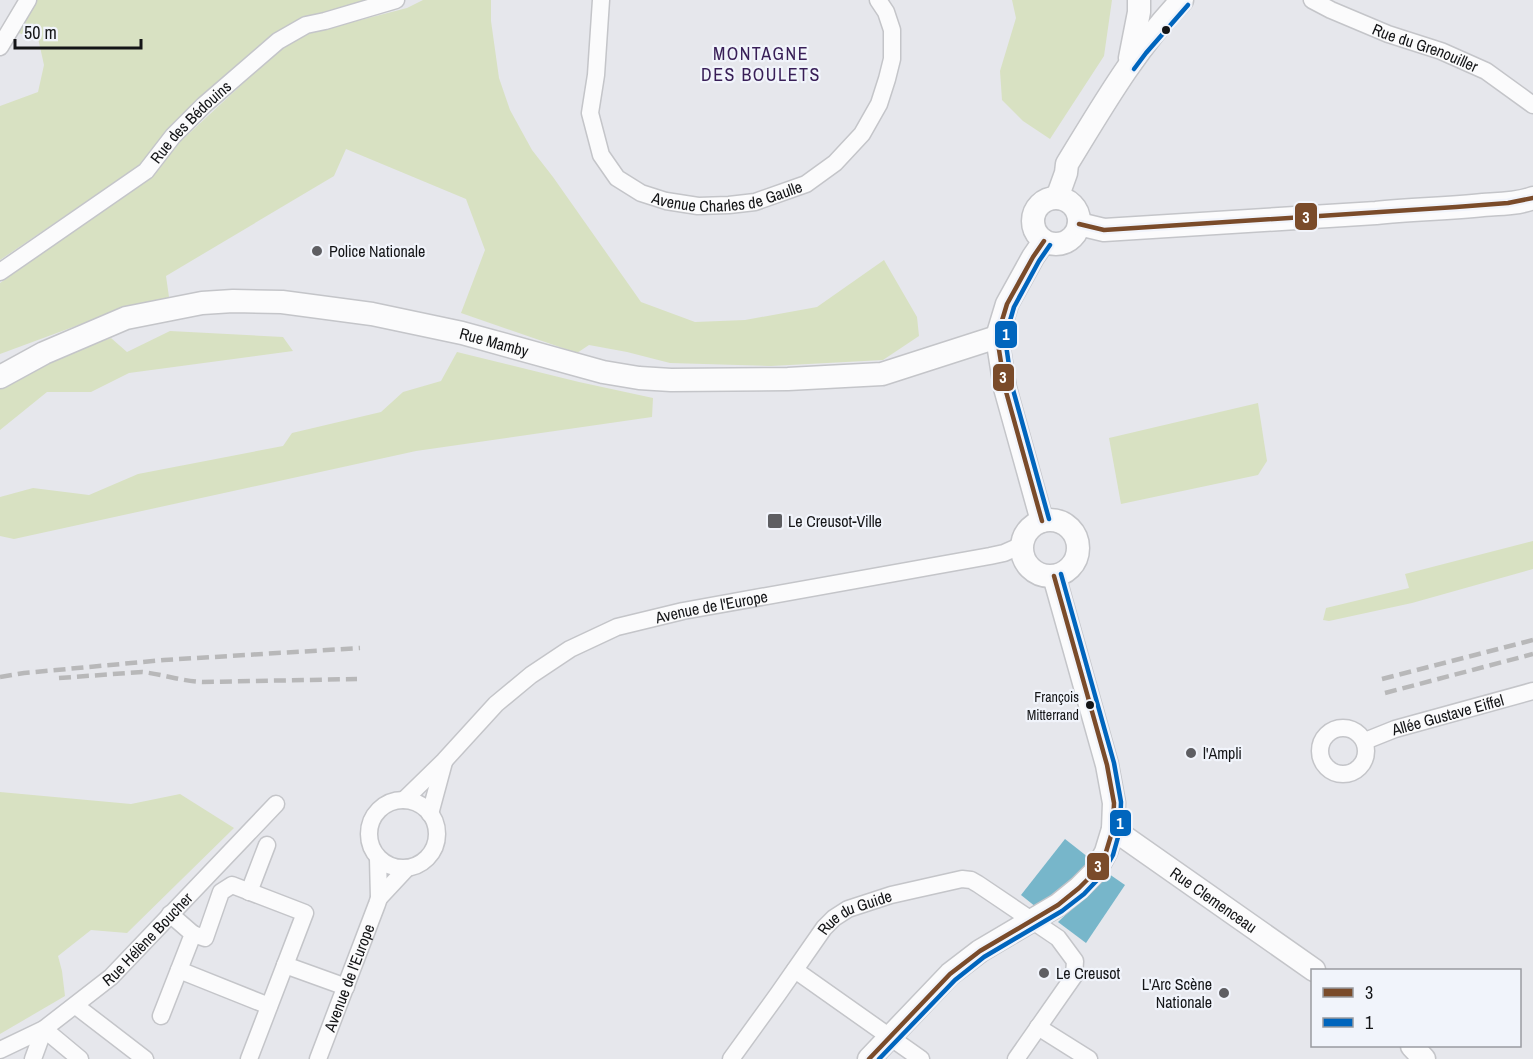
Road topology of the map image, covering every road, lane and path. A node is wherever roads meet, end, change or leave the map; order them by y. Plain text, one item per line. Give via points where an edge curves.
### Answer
1 (28, 0) edge
2 (396, 0) edge
3 (601, 0) edge
4 (878, 0) edge
5 (1139, 0) edge
6 (1312, 0) edge
7 (1173, 3) edge
8 (0, 47) edge
9 (1128, 65) junction
10 (1533, 105) edge
11 (1056, 198) junction
12 (1533, 198) edge
13 (1079, 224) junction
14 (1044, 241) junction
15 (0, 272) edge
16 (997, 337) junction
17 (0, 377) edge
18 (1040, 514) junction
19 (1022, 545) junction
20 (1054, 576) junction
21 (1533, 691) edge
22 (1365, 741) dead end
23 (444, 761) junction
24 (404, 800) junction
25 (276, 804) dead end
26 (430, 814) junction
27 (1113, 829) junction
28 (267, 845) dead end
29 (378, 858) junction
30 (407, 868) junction
31 (249, 892) junction
32 (379, 897) junction
33 (170, 914) junction
34 (1033, 920) junction
35 (193, 934) junction
36 (285, 965) junction
37 (1313, 969) edge
38 (178, 970) junction
39 (795, 970) junction
40 (346, 987) junction
41 (76, 1006) junction
42 (270, 1006) junction
43 (161, 1016) dead end
44 (1038, 1027) junction
45 (44, 1029) junction
46 (890, 1037) junction
47 (1413, 1047) edge
48 (0, 1050) edge
49 (33, 1059) edge
50 (80, 1059) edge
51 (145, 1059) edge
52 (249, 1059) edge
53 (318, 1059) edge
54 (731, 1059) edge
55 (868, 1059) edge
56 (921, 1059) edge
57 (1016, 1059) edge
58 (1089, 1059) edge
59 (1424, 1059) edge

1 - 8 street
2 - 15 street, Rue des Bédouins via 306,25 278,40 204,105 146,171
3 - 4 street, Avenue Charles de Gaulle via 590,113 601,155 617,178 640,193 698,206 754,201 806,184 836,163 862,134 879,104 892,59 892,30
5 - 9 main road
6 - 10 street, Rue du Grenouiller via 1486,71
7 - 9 main road
9 - 11 main road via 1066,164
11 - 13 main road via 1071,203
11 - 14 main road via 1042,202 1033,215 1034,230
12 - 13 main road via 1444,209 1104,230
13 - 14 main road via 1066,242
14 - 16 main road via 1007,304
16 - 17 main road, Rue Mamby via 882,374 671,380 603,372 462,333 372,314 282,302 232,301 126,318 44,353
16 - 18 main road via 1005,388
18 - 19 main road
18 - 20 main road via 1067,525 1079,547 1069,570
19 - 20 main road via 1030,568
19 - 23 street, Avenue de l'Europe via 990,556 683,611 617,627 570,649 531,675 496,704
20 - 27 main road via 1107,765 1114,803
21 - 22 street, Allée Gustave Eiffel
23 - 24 street, Avenue de l'Europe
23 - 26 street, Avenue de l'Europe
24 - 26 street
24 - 29 street via 385,805 372,820 369,840
25 - 33 street, Rue Hélène Boucher
26 - 30 street via 436,826 435,846 423,862
27 - 34 main road via 1095,872 1059,904
27 - 37 main road, Rue Clemenceau
28 - 31 street
29 - 30 street via 391,867
29 - 32 street, Avenue de l'Europe
30 - 32 street, Avenue de l'Europe
31 - 35 street via 232,885 221,892 205,938
31 - 36 street via 305,913
32 - 40 street, Avenue de l'Europe
33 - 35 street
33 - 41 street, Rue Hélène Boucher via 111,977
34 - 39 street, Rue du Guide via 971,880 945,882 848,909 824,928
34 - 44 street, Rue du Guide via 1058,938 1075,961 1074,976
34 - 46 main road via 950,974
35 - 38 street
36 - 40 street
36 - 42 street
38 - 42 street
38 - 43 street
39 - 46 street
39 - 54 street, Rue du Guide
40 - 53 street, Avenue de l'Europe
41 - 45 street, Rue Hélène Boucher
41 - 51 street
42 - 52 street
44 - 57 street, Rue du Guide
44 - 58 street
45 - 48 street, Rue Hélène Boucher
45 - 49 street
45 - 50 street
46 - 55 main road
46 - 56 street
47 - 59 main road

